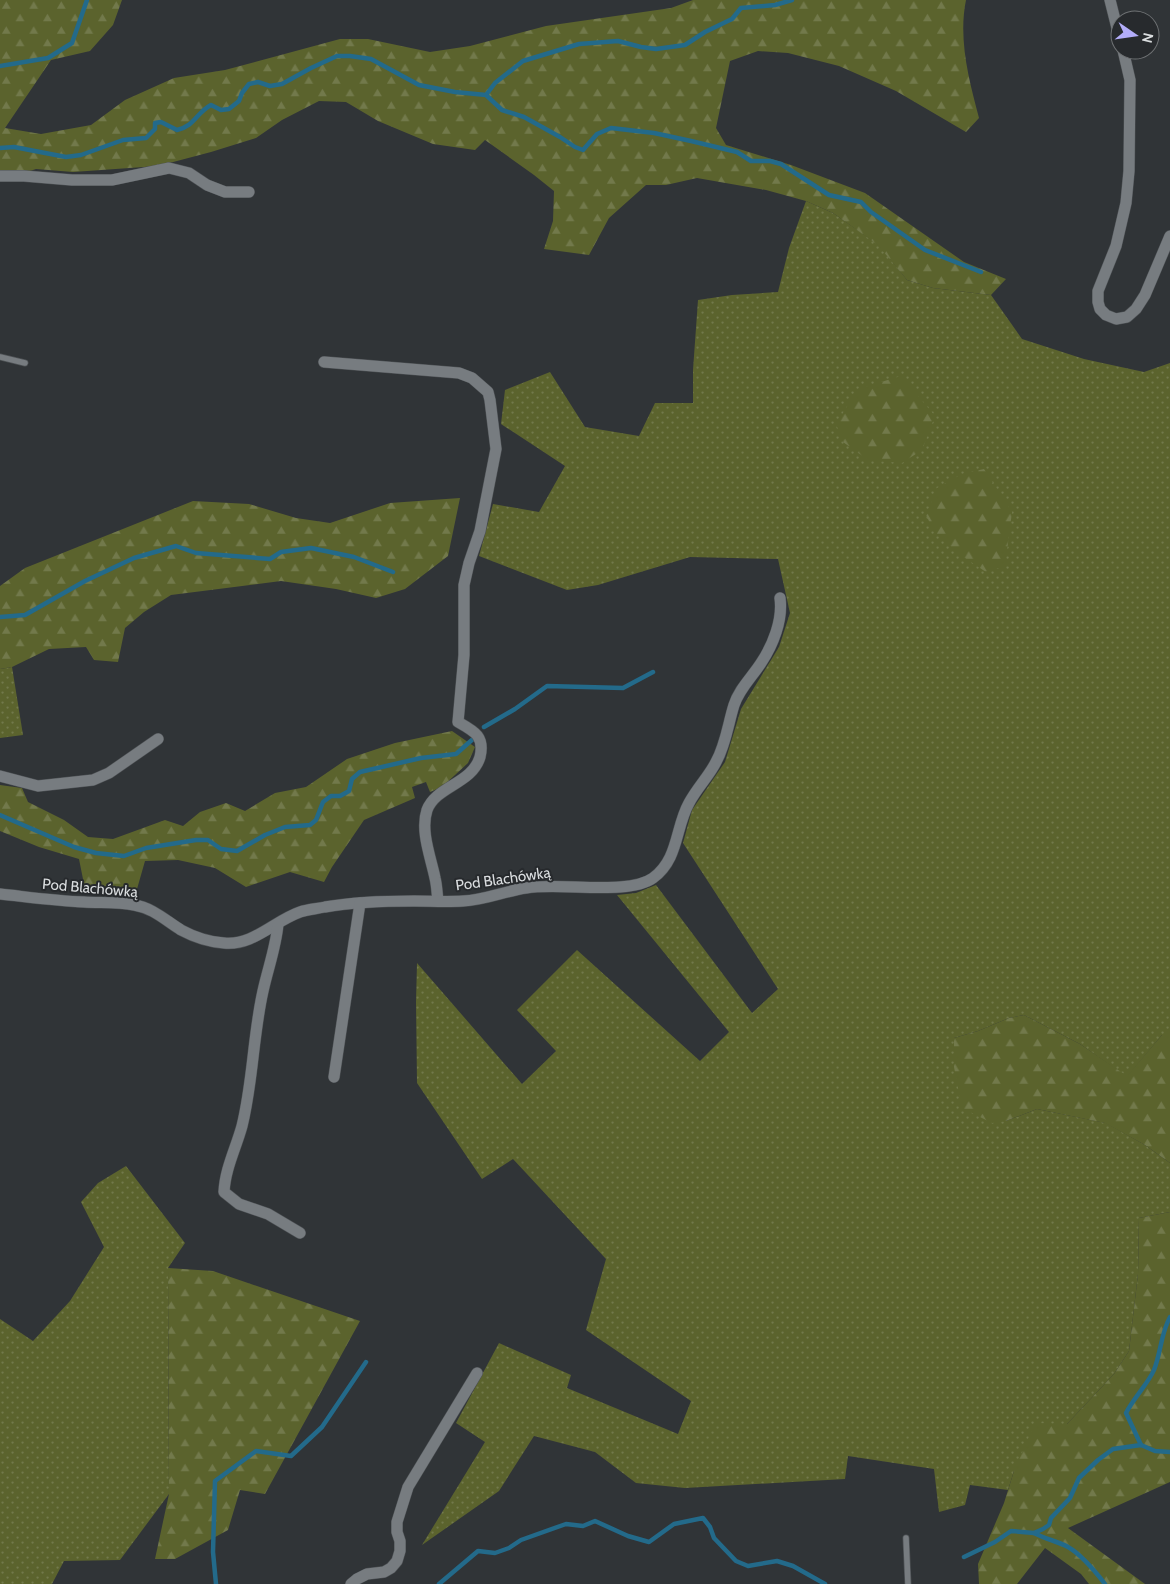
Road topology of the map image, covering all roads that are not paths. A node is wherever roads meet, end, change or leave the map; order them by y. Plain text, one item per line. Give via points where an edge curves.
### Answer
1 (1125, 60) edge
2 (0, 176) edge
3 (249, 192) dead end
4 (1170, 236) edge
5 (0, 357) edge
6 (324, 362) dead end
7 (26, 363) dead end
8 (780, 598) dead end
9 (158, 739) dead end
10 (0, 776) edge
11 (0, 894) edge
12 (438, 901) junction
13 (360, 903) junction
14 (278, 924) junction
15 (334, 1077) dead end
16 (300, 1234) dead end
17 (477, 1374) dead end
18 (906, 1538) dead end
19 (351, 1584) edge
20 (908, 1584) edge

1 - 4 street via 1130,80 1126,203 1116,246 1098,291 1100,310 1116,319 1128,317 1136,309
2 - 3 street via 112,180 169,168 189,173 226,192
5 - 7 lane
6 - 12 street via 459,373 472,378 488,392 490,400 496,449 480,531 464,585 464,655 458,722 478,735 481,752 478,764 468,776 438,796 428,809 426,835
8 - 12 street, Pod Blachówką via 779,624 773,638 762,662 735,702 722,751 689,803 673,853 656,875 632,886 544,886 465,901
9 - 10 street via 93,780 38,786
11 - 14 street, Pod Blachówką via 56,901 133,904 150,909 199,938 224,944 248,941
12 - 13 street, Pod Blachówką
13 - 14 street, Pod Blachówką via 304,911
13 - 15 street
14 - 16 street via 261,999 242,1128 224,1182 224,1192 239,1204 268,1214
17 - 19 street via 408,1487 398,1522 400,1551 397,1561 384,1572 367,1574
18 - 20 lane

